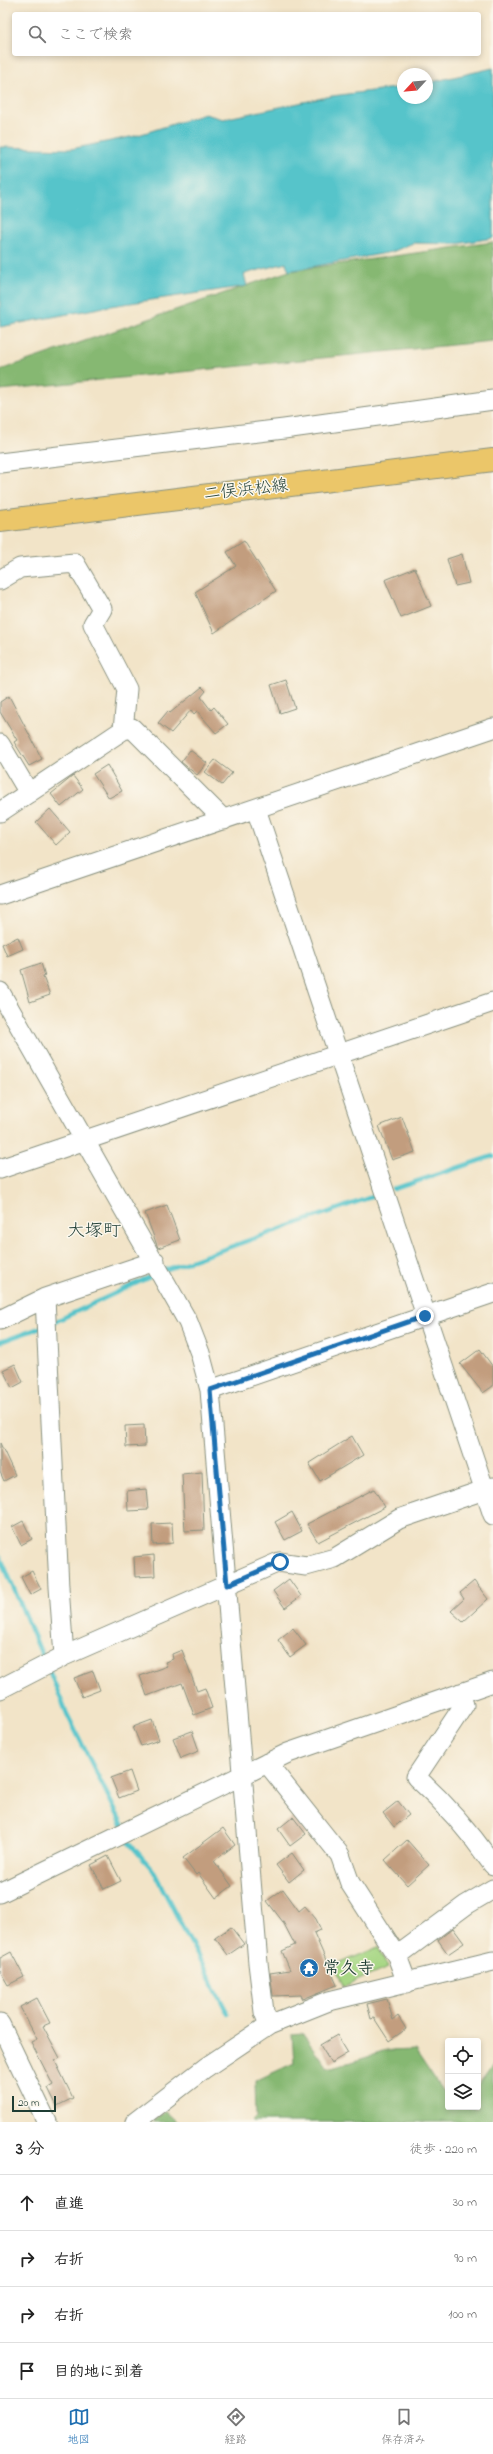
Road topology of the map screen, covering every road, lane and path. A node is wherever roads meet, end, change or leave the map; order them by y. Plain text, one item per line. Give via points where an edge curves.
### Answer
1 (493, 400) edge
2 (493, 460) edge
3 (0, 462) edge
4 (0, 521) edge
5 (0, 580) edge
6 (493, 728) edge
7 (123, 730) junction
8 (0, 744) edge
9 (29, 793) junction
10 (256, 810) junction
11 (0, 812) edge
12 (224, 820) junction
13 (0, 895) edge
14 (0, 992) edge
15 (493, 1002) edge
16 (339, 1055) junction
17 (85, 1139) junction
18 (0, 1168) edge
19 (155, 1261) junction
20 (493, 1293) edge
21 (45, 1298) junction
22 (425, 1316) junction
23 (0, 1320) edge
24 (210, 1390) junction
25 (489, 1489) edge
26 (493, 1515) edge
27 (227, 1585) junction
28 (53, 1662) junction
29 (493, 1682) edge
30 (0, 1689) edge
31 (460, 1693) junction
32 (267, 1763) junction
33 (243, 1775) junction
34 (493, 1865) edge
35 (493, 1889) edge
36 (0, 1893) edge
37 (397, 1956) junction
38 (493, 1961) edge
39 (407, 1983) junction
40 (0, 2024) edge
41 (269, 2025) junction
42 (47, 2122) edge
43 (135, 2122) edge

1 - 3 street via 284,429
2 - 4 main road, 二俣浜松線
5 - 7 street via 20,568 75,563 102,609 93,624 127,689
6 - 10 street
7 - 9 street
7 - 12 street via 132,728
8 - 9 street
9 - 11 street
10 - 12 street
10 - 16 street
12 - 13 street
14 - 17 street
15 - 16 street
16 - 17 street
16 - 22 street
17 - 18 street
17 - 19 street
19 - 21 street
19 - 24 street via 188,1322
20 - 22 street
21 - 23 street
21 - 28 street via 58,1587
22 - 24 street
22 - 25 street
24 - 27 street
25 - 26 street
25 - 27 street via 399,1519 335,1558 306,1566 280,1562
27 - 28 street
27 - 33 street
28 - 30 street
29 - 31 street
31 - 32 street via 350,1730
31 - 34 street via 464,1705 416,1777 446,1803
32 - 33 street
32 - 37 street via 340,1855 350,1883
33 - 36 street
33 - 41 street via 258,1963 264,2012
35 - 37 street via 466,1905
37 - 39 street
38 - 39 street
39 - 41 street via 329,2001
40 - 42 street
41 - 43 street via 205,2068

